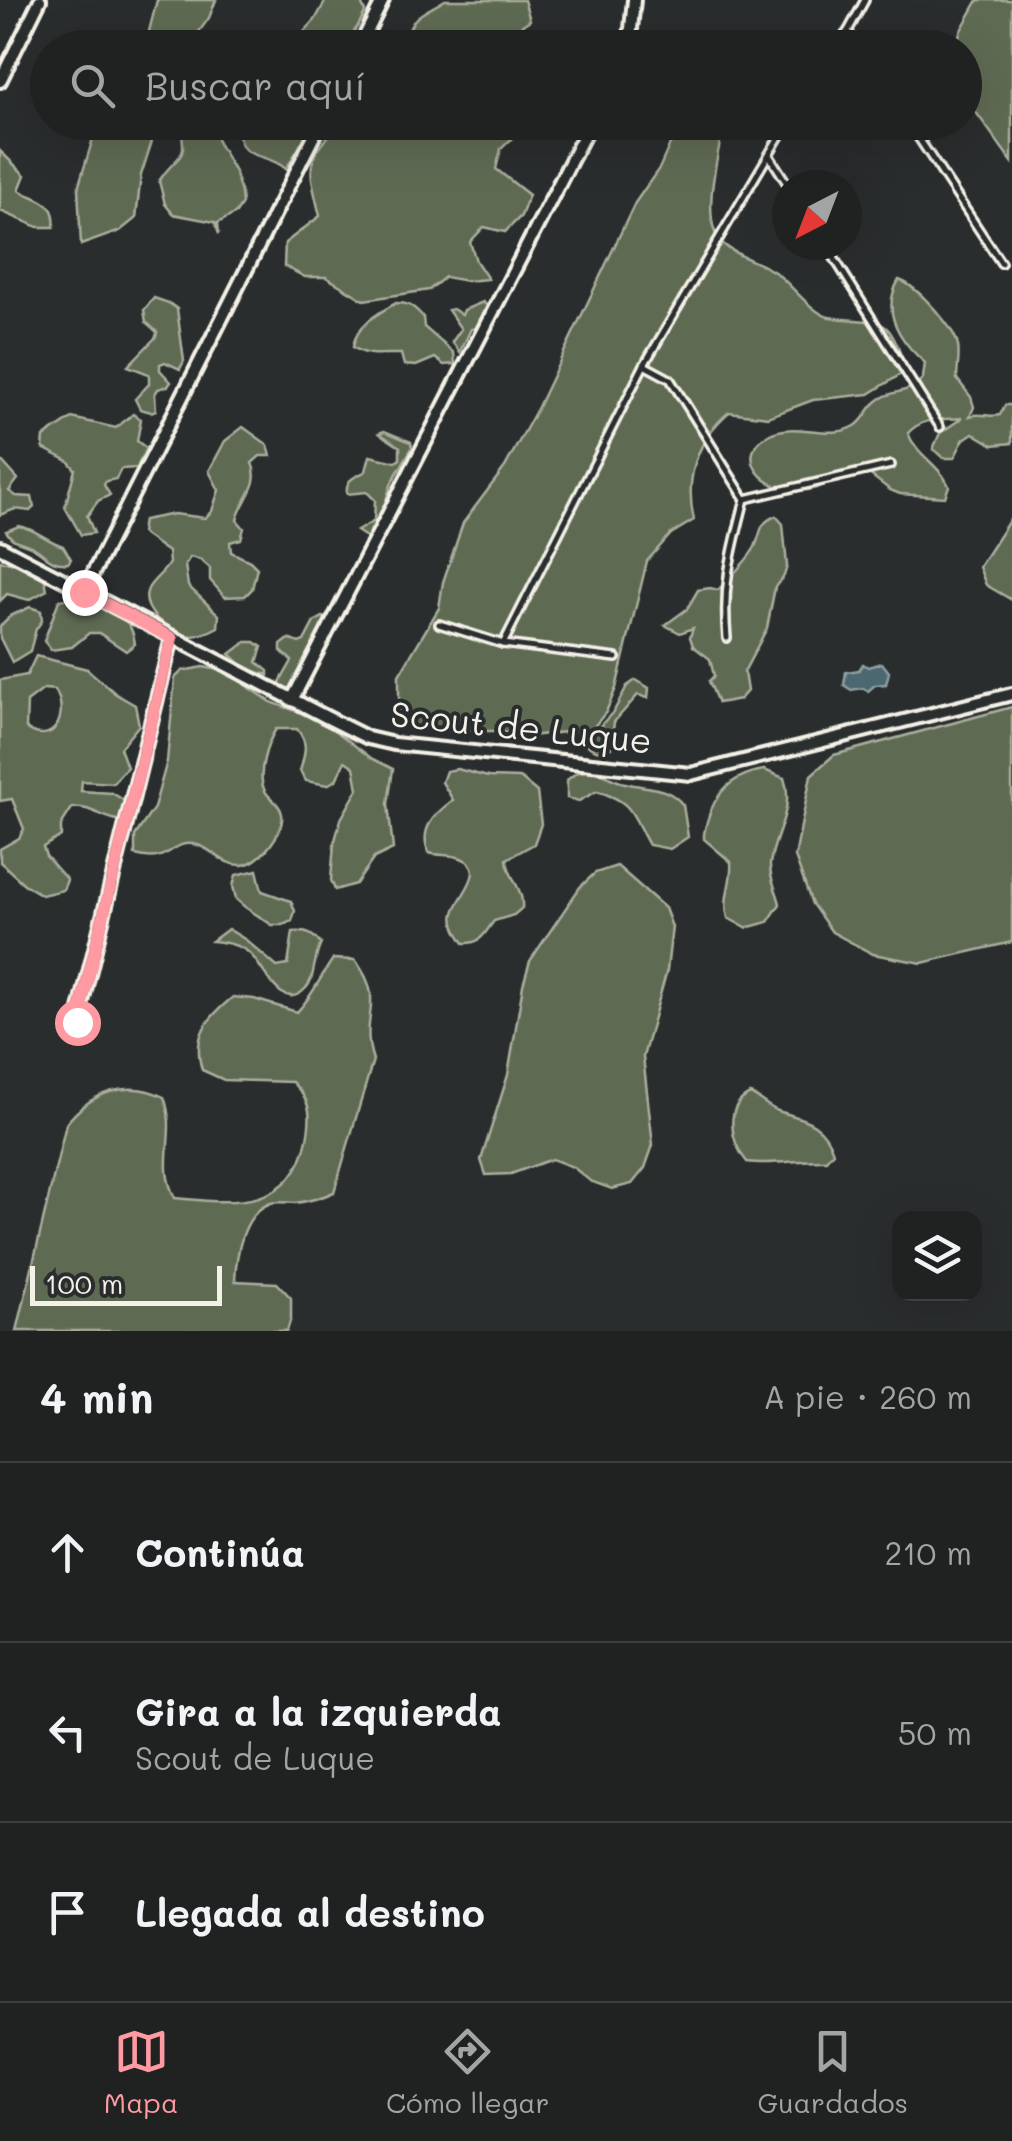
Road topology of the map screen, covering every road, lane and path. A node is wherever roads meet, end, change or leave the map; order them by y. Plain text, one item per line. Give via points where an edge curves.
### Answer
1 (40, 0) edge
2 (383, 0) edge
3 (634, 0) edge
4 (865, 0) edge
5 (368, 30) edge
6 (631, 30) edge
7 (849, 30) edge
8 (0, 81) edge
9 (312, 140) edge
10 (582, 140) edge
11 (777, 140) edge
12 (920, 140) edge
13 (769, 154) junction
14 (779, 170) edge
15 (835, 260) edge
16 (1001, 263) dead end
17 (644, 365) junction
18 (940, 426) dead end
19 (891, 465) dead end
20 (745, 500) junction
21 (0, 547) edge
22 (84, 592) junction
23 (440, 624) dead end
24 (172, 638) junction
25 (727, 638) dead end
26 (502, 644) junction
27 (616, 658) dead end
28 (1012, 694) edge
29 (292, 700) junction
30 (77, 1022) dead end

1 - 8 street
2 - 5 street
3 - 6 street
4 - 7 lane
9 - 22 street
10 - 29 street
11 - 13 lane
12 - 16 lane
13 - 14 lane
13 - 17 lane
15 - 18 lane
17 - 20 lane via 670,379
17 - 26 lane
19 - 20 lane
20 - 25 lane via 726,572
21 - 22 street, Scout de Luque
22 - 24 street, Scout de Luque
23 - 26 lane
24 - 29 street, Scout de Luque
24 - 30 street
26 - 27 lane
28 - 29 street, Scout de Luque via 691,774 379,742

